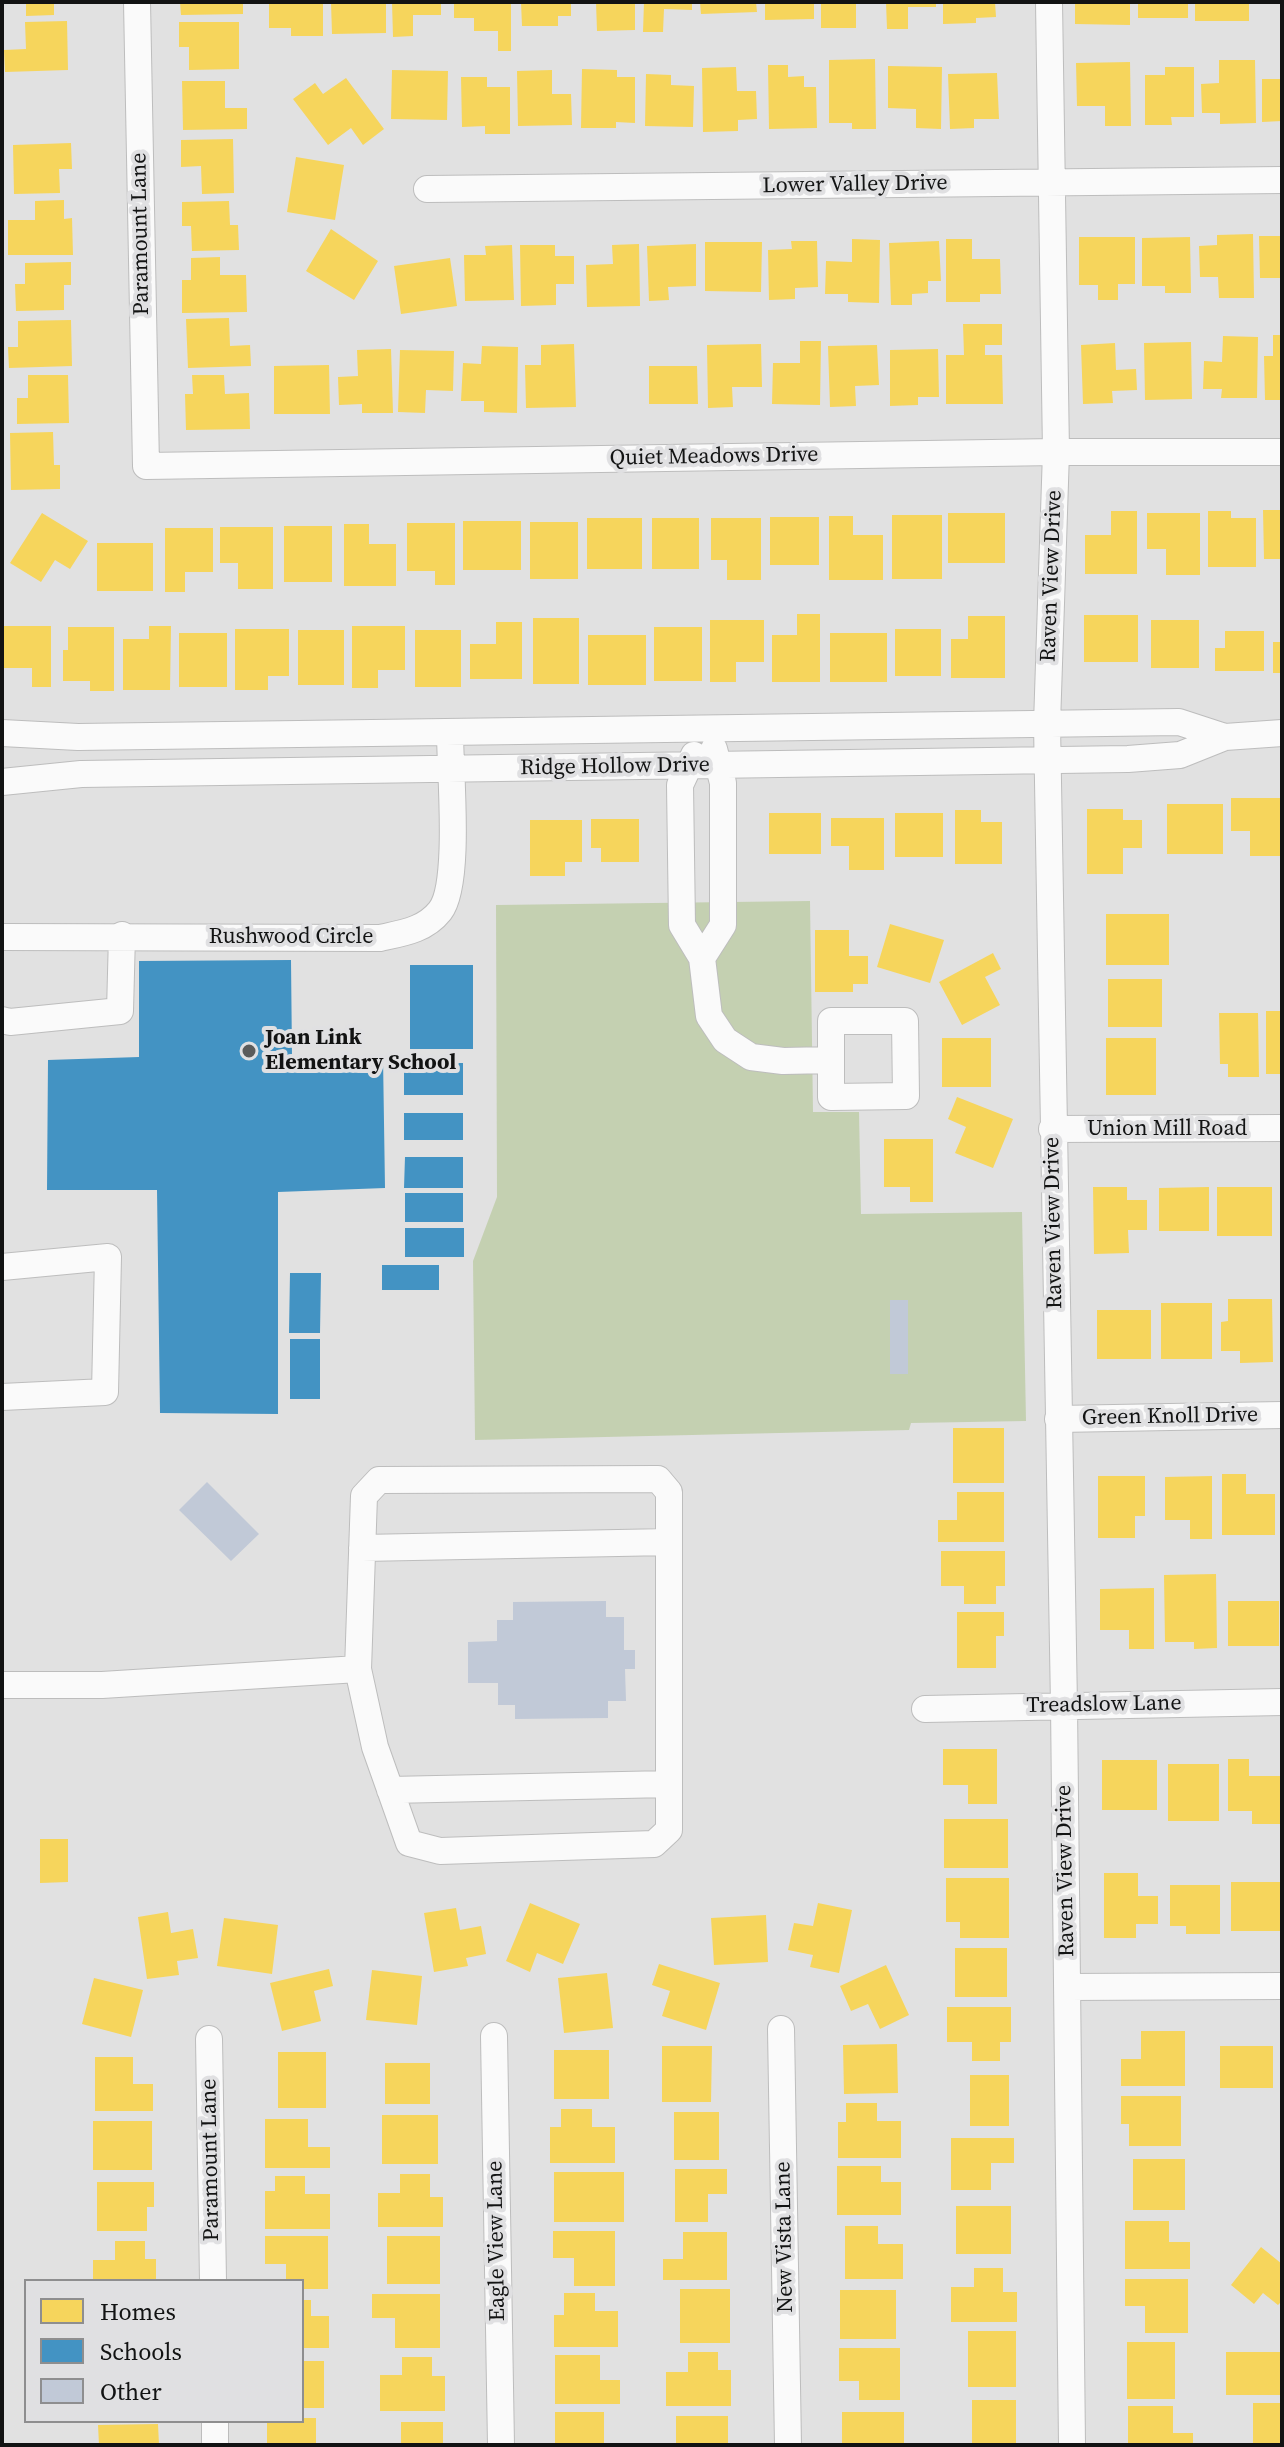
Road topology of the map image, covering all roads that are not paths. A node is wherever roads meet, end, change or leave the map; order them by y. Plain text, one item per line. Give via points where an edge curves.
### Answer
1 (137, 2) edge
2 (1049, 2) edge
3 (1282, 180) edge
4 (1053, 183) junction
5 (427, 189) dead end
6 (1056, 452) junction
7 (1282, 452) edge
8 (146, 466) joint
9 (1047, 724) junction
10 (709, 727) junction
11 (2, 733) edge
12 (450, 733) junction
13 (1282, 733) edge
14 (1225, 737) junction
15 (1049, 761) junction
16 (687, 766) junction
17 (718, 766) junction
18 (450, 770) junction
19 (2, 782) edge
20 (122, 935) junction
21 (2, 937) edge
22 (702, 958) junction
23 (2, 1020) edge
24 (831, 1060) dead end
25 (1282, 1128) edge
26 (1052, 1129) junction
27 (2, 1267) edge
28 (2, 1397) edge
29 (1282, 1415) edge
30 (1058, 1419) junction
31 (669, 1542) junction
32 (362, 1548) junction
33 (358, 1669) junction
34 (2, 1685) edge
35 (1282, 1702) edge
36 (1064, 1705) junction
37 (925, 1709) dead end
38 (669, 1784) junction
39 (390, 1790) junction
40 (1282, 1986) edge
41 (1067, 1987) junction
42 (781, 2029) dead end
43 (494, 2036) dead end
44 (209, 2039) dead end
45 (213, 2279) edge
46 (215, 2423) edge
47 (215, 2445) edge
48 (501, 2445) edge
49 (788, 2445) edge
50 (1072, 2445) edge

1 - 8 street, Paramount Lane
2 - 4 street, Raven View Drive
3 - 4 street, Lower Valley Drive
4 - 5 street, Lower Valley Drive
4 - 6 street, Raven View Drive
6 - 7 street, Quiet Meadows Drive
6 - 8 street, Quiet Meadows Drive
6 - 9 street, Raven View Drive
9 - 10 street, Ridge Hollow Drive
9 - 14 street, Ridge Hollow Drive via 1179,722
9 - 15 street, Raven View Drive
10 - 12 street, Ridge Hollow Drive
10 - 16 street
10 - 17 street
11 - 12 street, Ridge Hollow Drive
12 - 18 street, Rushwood Circle
13 - 14 street, Ridge Hollow Drive
14 - 15 street, Ridge Hollow Drive via 1180,755
15 - 17 street, Ridge Hollow Drive
15 - 26 street, Raven View Drive
16 - 17 street, Ridge Hollow Drive
16 - 18 street, Ridge Hollow Drive
16 - 22 street via 680,785 682,925
17 - 22 street via 723,783 723,925
18 - 19 street, Ridge Hollow Drive via 81,774
18 - 20 street, Rushwood Circle via 452,872 442,909 418,930 380,938
20 - 21 street, Rushwood Circle
20 - 23 street via 120,1011
22 - 24 street via 709,1016 725,1040 751,1057
25 - 26 street, Union Mill Road
26 - 30 street, Raven View Drive
27 - 28 street via 108,1257 105,1392
29 - 30 street, Green Knoll Drive
30 - 36 street, Raven View Drive
31 - 32 street
31 - 32 street via 669,1492 658,1479 379,1480 364,1496
31 - 38 street
32 - 33 street
33 - 34 street via 102,1685
33 - 39 street
35 - 36 street, Treadslow Lane
36 - 37 street, Treadslow Lane
36 - 41 street, Raven View Drive
38 - 39 street
38 - 39 street via 669,1830 654,1844 440,1851 409,1843
40 - 41 street
41 - 50 street, Raven View Drive
42 - 49 street, New Vista Lane
43 - 48 street, Eagle View Lane
44 - 45 street, Paramount Lane
46 - 47 street

